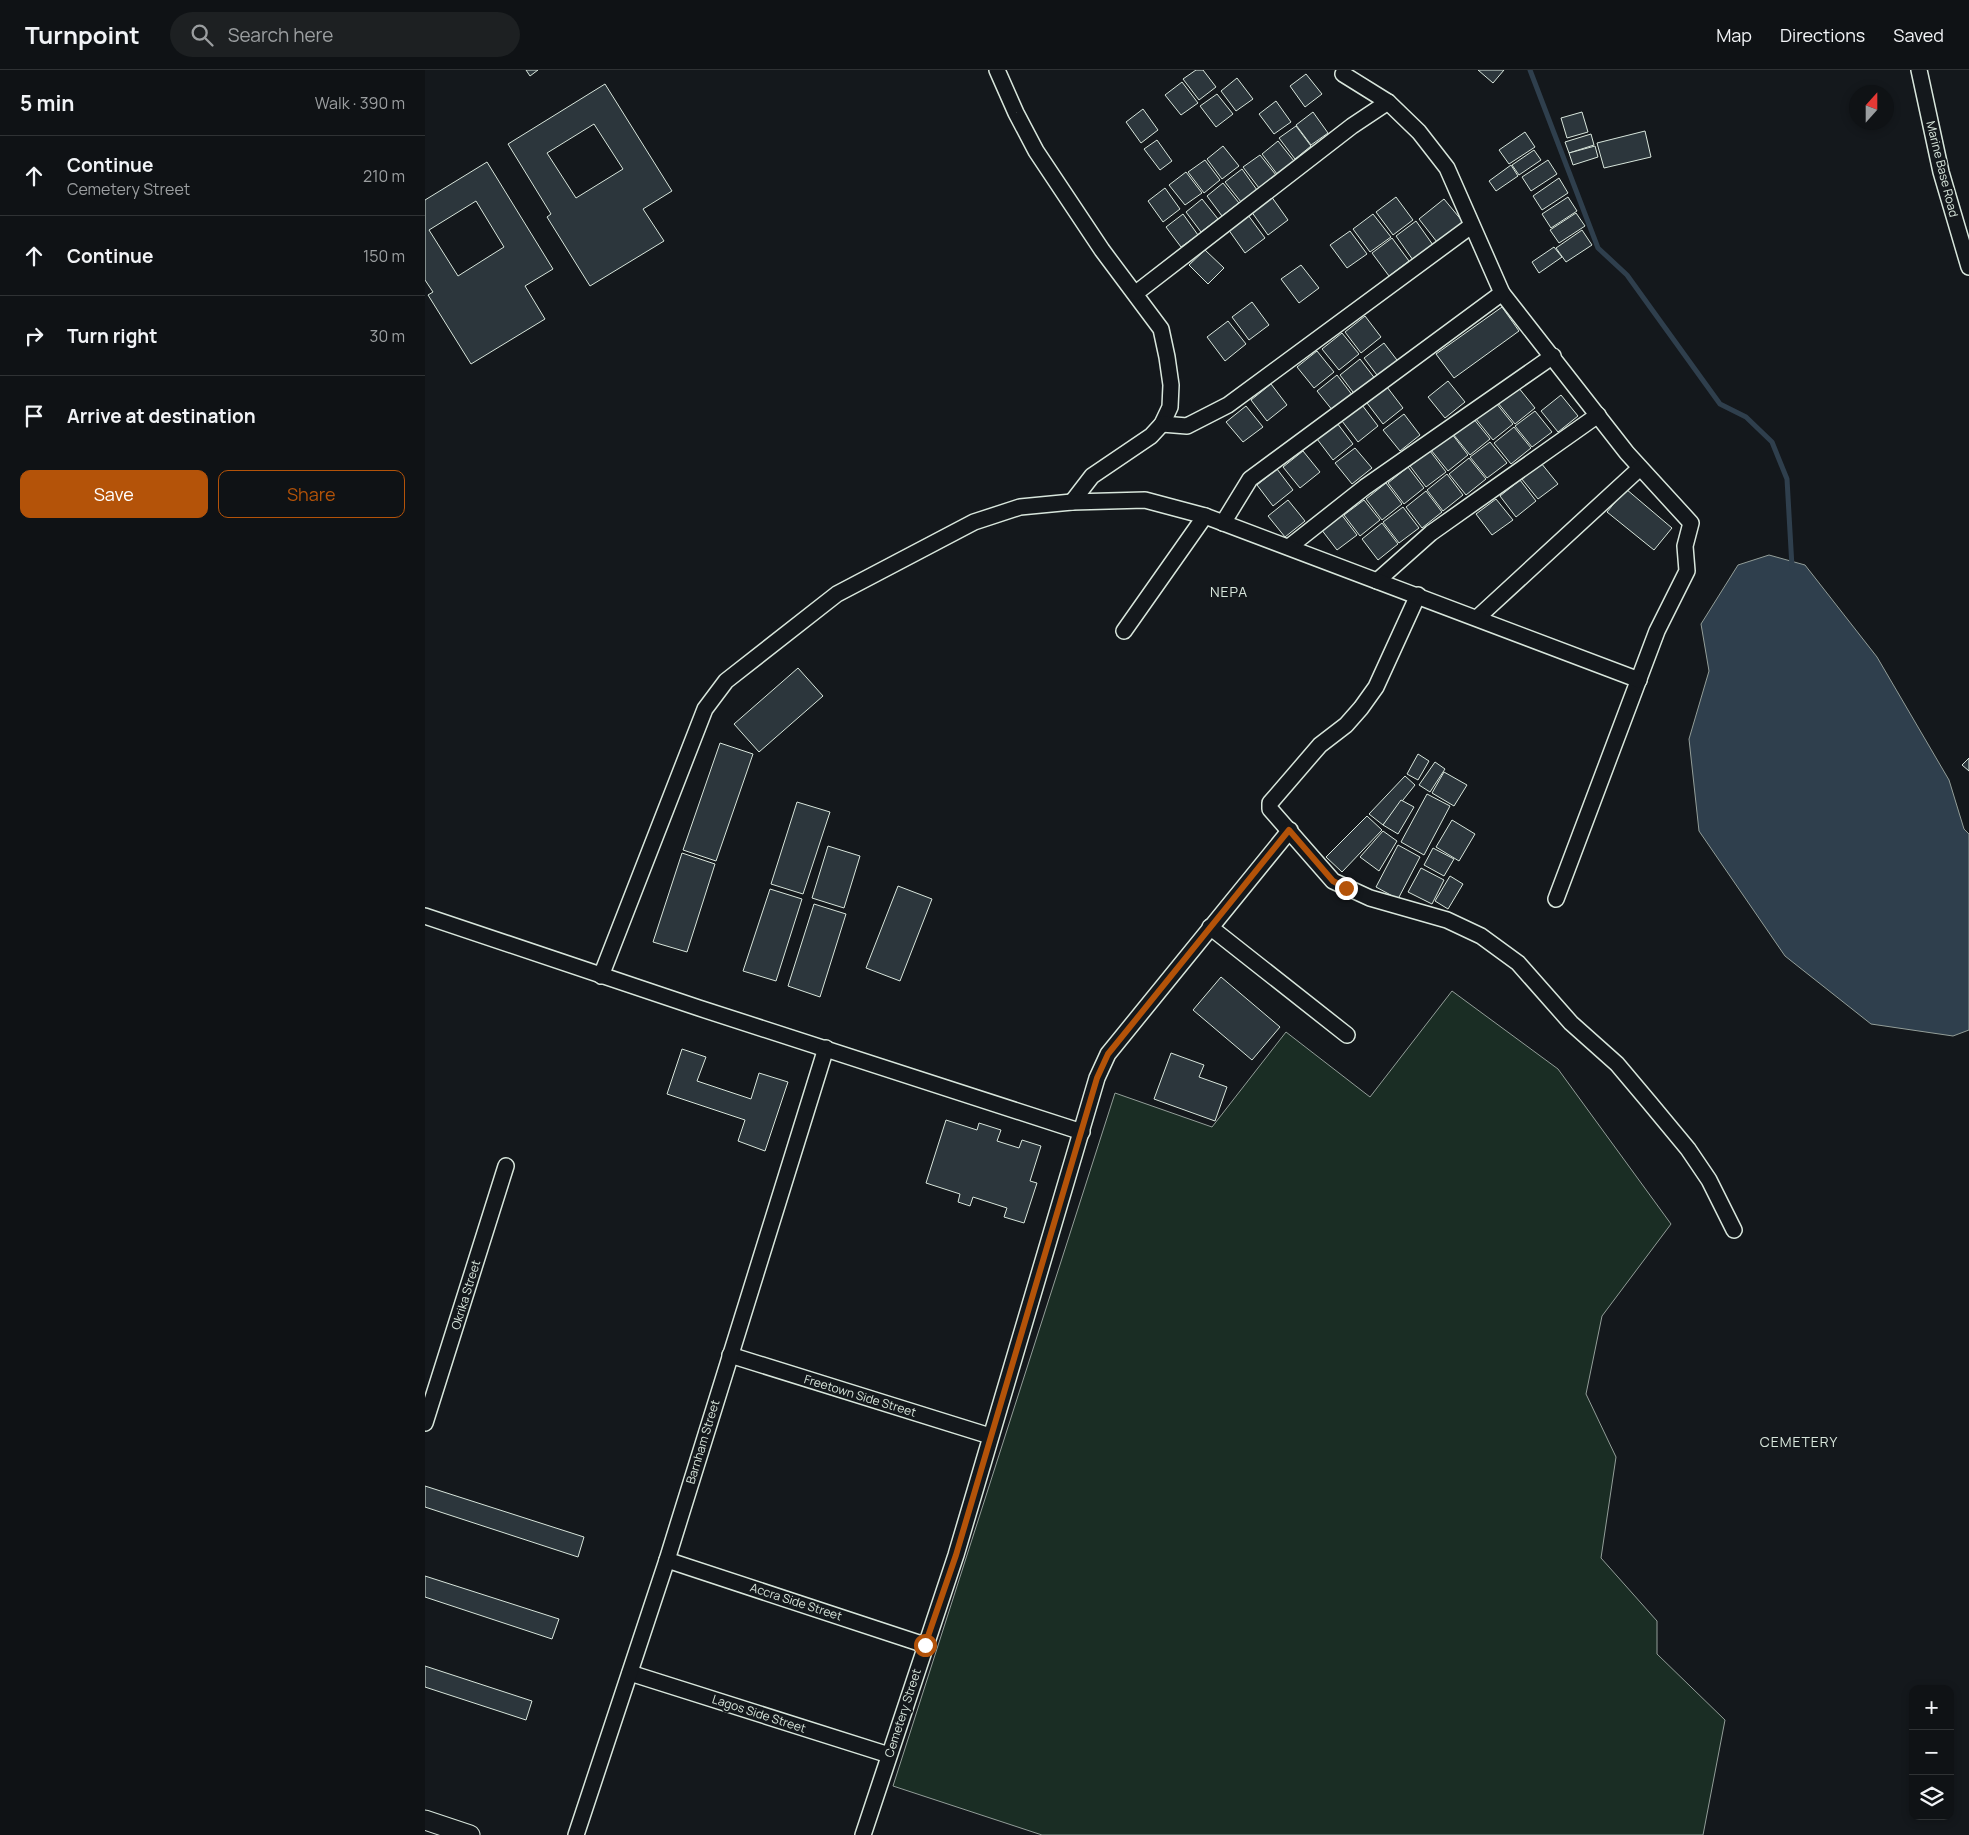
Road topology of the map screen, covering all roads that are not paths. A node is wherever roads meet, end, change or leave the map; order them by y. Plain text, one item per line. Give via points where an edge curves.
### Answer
1 (997, 70) edge
2 (1919, 70) edge
3 (1343, 74) dead end
4 (1387, 102) junction
5 (1471, 226) junction
6 (1969, 267) edge
7 (1136, 293) junction
8 (1502, 293) junction
9 (1553, 356) junction
10 (1598, 416) junction
11 (1162, 424) junction
12 (1640, 468) junction
13 (1072, 502) junction
14 (1205, 516) junction
15 (1223, 523) junction
16 (1289, 547) junction
17 (1377, 581) junction
18 (1418, 595) junction
19 (1477, 618) junction
20 (1124, 631) dead end
21 (1639, 680) junction
22 (1289, 830) junction
23 (1556, 899) dead end
24 (425, 916) edge
25 (1209, 927) junction
26 (601, 976) junction
27 (1347, 1035) dead end
28 (826, 1048) junction
29 (1081, 1132) junction
30 (506, 1166) dead end
31 (1734, 1230) dead end
32 (730, 1355) junction
33 (425, 1424) edge
34 (990, 1436) junction
35 (667, 1560) junction
36 (925, 1645) junction
37 (630, 1673) junction
38 (889, 1754) junction
39 (425, 1820) edge
40 (470, 1835) edge
41 (576, 1835) edge
42 (863, 1835) edge

1 - 7 street via 1036,151
2 - 6 street, Marine Base Road via 1941,172
3 - 4 street
4 - 5 street via 1419,132 1447,168
4 - 7 street
5 - 8 street
5 - 11 street via 1228,405 1187,426
7 - 11 street via 1161,329 1167,357 1170,407
8 - 9 street
8 - 15 street via 1250,479
9 - 10 street
9 - 16 street via 1365,487
10 - 12 street
10 - 17 street via 1431,533
11 - 13 street via 1151,436 1092,476
12 - 19 street
12 - 21 street via 1691,523 1685,546 1687,571 1657,631
13 - 14 street via 1145,500
13 - 26 street via 1020,507 974,522 837,594 726,681 705,709
14 - 15 street
14 - 20 street
15 - 16 street
16 - 17 street
17 - 18 street
18 - 19 street
18 - 22 street via 1385,669 1361,708 1346,725 1320,745 1270,803 1270,809
19 - 21 street
21 - 23 street
22 - 25 street, Cemetery Street
22 - 31 street via 1333,881 1370,898 1447,920 1481,936 1518,963 1571,1023 1617,1064 1643,1094 1709,1180
24 - 26 street
25 - 27 street
25 - 29 street, Cemetery Street via 1108,1054 1097,1078
26 - 28 street
28 - 29 street
28 - 32 street, Barnham Street
29 - 34 street, Cemetery Street
30 - 33 street, Okrika Street
32 - 34 street, Freetown Side Street
32 - 35 street, Barnham Street
34 - 36 street, Cemetery Street via 956,1555
35 - 36 street, Accra Side Street
35 - 37 street, Barnham Street
36 - 38 street, Cemetery Street
37 - 38 street, Lagos Side Street
37 - 41 street, Barnham Street
38 - 42 street, Cemetery Street
39 - 40 street

